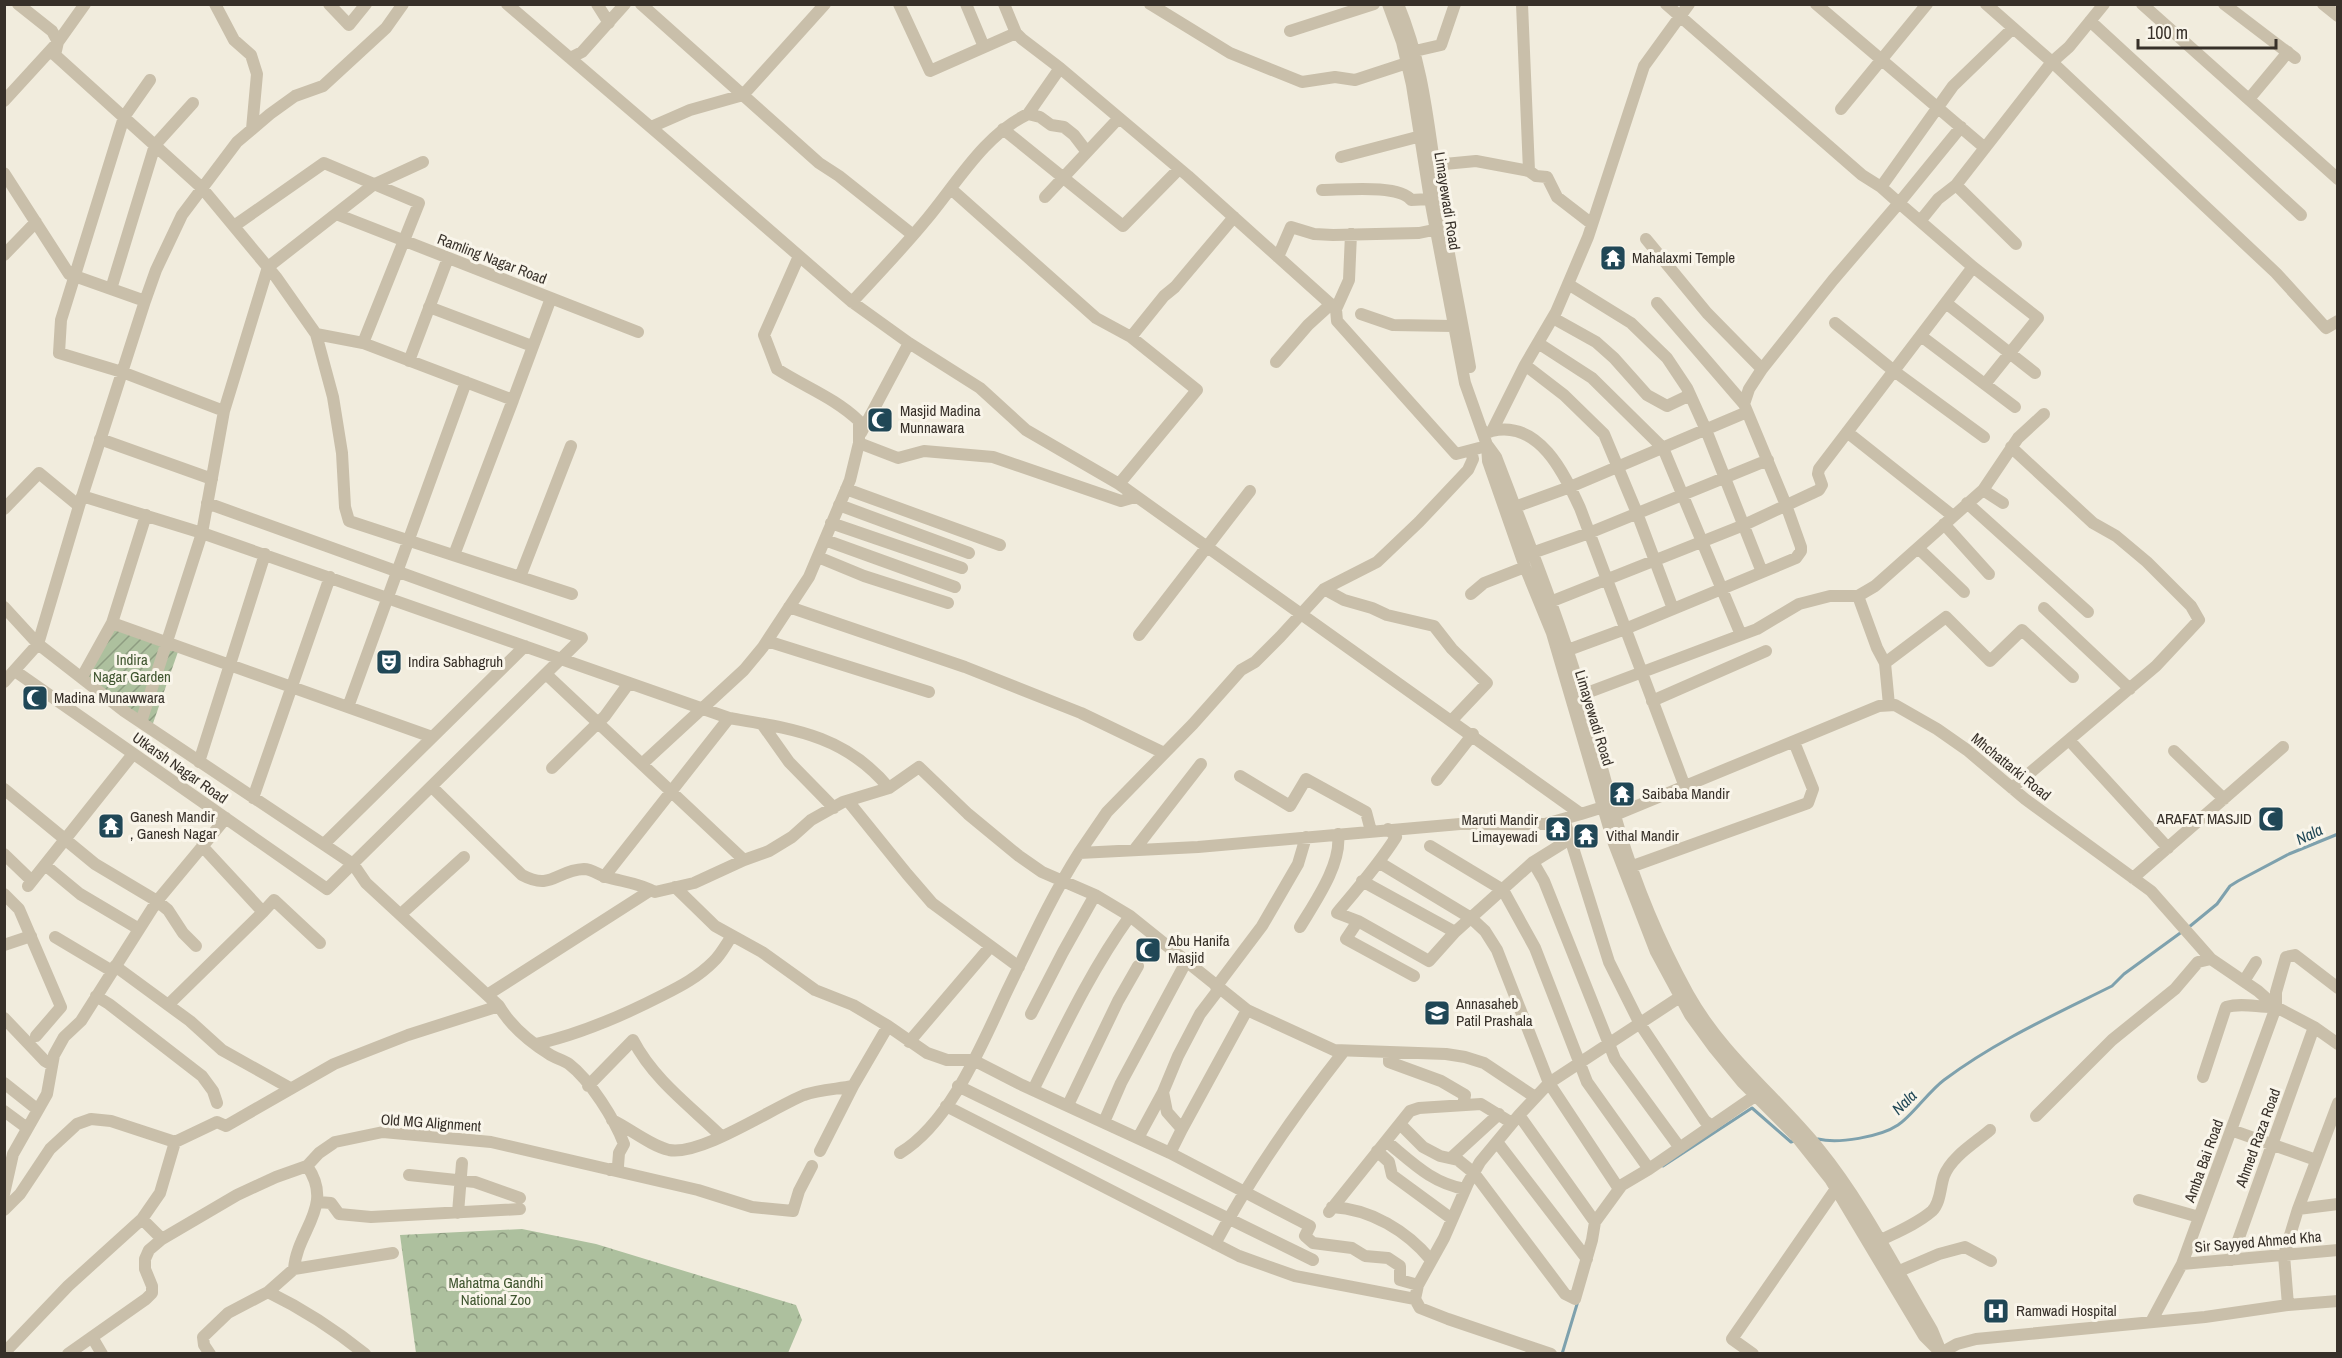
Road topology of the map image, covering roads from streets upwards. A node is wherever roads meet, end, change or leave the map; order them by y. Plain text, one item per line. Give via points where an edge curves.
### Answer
1 (18, 4) edge
2 (85, 4) edge
3 (215, 4) edge
4 (366, 4) edge
5 (403, 4) edge
6 (507, 4) edge
7 (597, 4) edge
8 (625, 4) edge
9 (641, 4) edge
10 (825, 4) edge
11 (899, 4) edge
12 (966, 4) edge
13 (1004, 4) edge
14 (1150, 4) edge
15 (1374, 4) edge
16 (1388, 4) edge
17 (1398, 4) edge
18 (1455, 4) edge
19 (1522, 4) edge
20 (1666, 4) edge
21 (1689, 4) edge
22 (1816, 4) edge
23 (1927, 4) edge
24 (1986, 4) edge
25 (2104, 4) edge
26 (2142, 4) edge
27 (2224, 4) edge
28 (2323, 4) edge
29 (328, 5) edge
30 (2337, 16) edge
31 (1680, 18) junction
32 (2090, 21) junction
33 (609, 23) junction
34 (2012, 29) junction
35 (1290, 32) dead end
36 (1016, 33) junction
37 (58, 42) junction
38 (984, 47) junction
39 (1415, 51) junction
40 (570, 58) junction
41 (1882, 59) junction
42 (2052, 62) junction
43 (1407, 63) junction
44 (1060, 68) junction
45 (150, 80) dead end
46 (743, 95) junction
47 (2249, 99) junction
48 (4, 100) edge
49 (193, 103) dead end
50 (1938, 107) junction
51 (1841, 109) dead end
52 (1028, 114) junction
53 (124, 117) junction
54 (1119, 119) junction
55 (651, 127) junction
56 (1961, 127) junction
57 (252, 129) junction
58 (1003, 129) junction
59 (1421, 136) junction
60 (154, 145) junction
61 (1985, 148) junction
62 (1087, 152) junction
63 (1341, 157) dead end
64 (423, 162) dead end
65 (1434, 165) junction
66 (1179, 169) junction
67 (1529, 171) junction
68 (4, 173) edge
69 (1062, 178) junction
70 (2337, 179) edge
71 (374, 185) junction
72 (1956, 185) junction
73 (1881, 187) junction
74 (202, 188) junction
75 (951, 189) junction
76 (1322, 190) dead end
77 (1045, 197) dead end
78 (1430, 200) junction
79 (1899, 203) junction
80 (336, 214) junction
81 (2301, 215) dead end
82 (1234, 217) junction
83 (1921, 220) junction
84 (36, 222) junction
85 (1592, 224) junction
86 (234, 226) junction
87 (1440, 229) junction
88 (1351, 234) junction
89 (913, 235) junction
90 (1646, 239) dead end
91 (404, 241) junction
92 (2016, 244) dead end
93 (4, 255) edge
94 (798, 256) junction
95 (1278, 257) junction
96 (448, 258) junction
97 (268, 267) junction
98 (1973, 267) junction
99 (74, 276) junction
100 (1568, 284) junction
101 (111, 289) junction
102 (551, 298) junction
103 (145, 302) junction
104 (852, 302) junction
105 (1657, 303) dead end
106 (1947, 303) junction
107 (1334, 306) junction
108 (429, 307) junction
109 (1361, 314) dead end
110 (1553, 318) junction
111 (2337, 321) edge
112 (1835, 323) dead end
113 (1453, 326) junction
114 (638, 332) dead end
115 (316, 334) junction
116 (1921, 336) junction
117 (1131, 337) junction
118 (363, 343) junction
119 (909, 343) junction
120 (1538, 343) junction
121 (532, 346) junction
122 (2009, 353) junction
123 (409, 361) junction
124 (1276, 362) dead end
125 (1526, 365) junction
126 (1762, 369) junction
127 (1894, 371) junction
128 (122, 372) junction
129 (2035, 373) dead end
130 (466, 382) junction
131 (1984, 384) junction
132 (1690, 395) junction
133 (513, 400) junction
134 (1474, 404) junction
135 (2015, 407) dead end
136 (1745, 408) junction
137 (224, 411) junction
138 (2044, 414) dead end
139 (1706, 430) junction
140 (1847, 432) junction
141 (1984, 436) dead end
142 (1488, 437) junction
143 (100, 439) junction
144 (859, 440) junction
145 (571, 446) dead end
146 (2011, 447) junction
147 (1663, 448) junction
148 (1471, 451) junction
149 (1768, 460) junction
150 (1618, 466) junction
151 (1725, 478) junction
152 (212, 479) junction
153 (1119, 484) junction
154 (1570, 487) junction
155 (846, 489) junction
156 (1983, 490) junction
157 (1250, 491) dead end
158 (1682, 495) junction
159 (1136, 497) junction
160 (81, 501) junction
161 (207, 503) junction
162 (1967, 503) junction
163 (2003, 503) dead end
164 (1786, 505) junction
165 (839, 506) junction
166 (1515, 507) junction
167 (4, 508) edge
168 (1637, 513) junction
169 (146, 515) junction
170 (1949, 520) junction
171 (831, 524) junction
172 (1744, 525) junction
173 (202, 533) junction
174 (1588, 533) junction
175 (407, 540) junction
176 (825, 540) junction
177 (1702, 542) junction
178 (1000, 545) dead end
179 (1206, 548) junction
180 (1918, 548) junction
181 (969, 552) dead end
182 (1532, 553) junction
183 (265, 554) junction
184 (454, 555) junction
185 (818, 557) junction
186 (1655, 561) junction
187 (1525, 567) junction
188 (962, 568) dead end
189 (397, 572) junction
190 (1762, 572) junction
191 (1989, 574) dead end
192 (330, 577) junction
193 (520, 577) junction
194 (1606, 581) junction
195 (955, 587) dead end
196 (1324, 589) junction
197 (1722, 589) junction
198 (1964, 592) dead end
199 (572, 594) dead end
200 (1471, 594) dead end
201 (1858, 596) junction
202 (388, 598) junction
203 (1550, 602) junction
204 (948, 603) dead end
205 (4, 607) edge
206 (789, 607) junction
207 (2044, 608) dead end
208 (1673, 609) junction
209 (2088, 612) dead end
210 (1302, 615) junction
211 (112, 623) junction
212 (1625, 629) junction
213 (1139, 635) dead end
214 (1741, 635) junction
215 (166, 641) junction
216 (767, 641) junction
217 (38, 644) junction
218 (525, 646) junction
219 (1568, 650) junction
220 (1766, 651) dead end
221 (562, 659) junction
222 (1885, 663) junction
223 (230, 664) junction
224 (15, 671) junction
225 (1642, 673) junction
226 (547, 675) junction
227 (82, 676) junction
228 (2073, 677) dead end
229 (4, 682) edge
230 (629, 683) junction
231 (292, 686) junction
232 (2130, 689) junction
233 (929, 692) dead end
234 (1577, 697) junction
235 (1652, 701) junction
236 (1889, 705) junction
237 (348, 707) junction
238 (702, 709) junction
239 (729, 718) junction
240 (1452, 720) junction
241 (141, 722) junction
242 (598, 723) junction
243 (762, 724) junction
244 (1473, 734) junction
245 (432, 737) junction
246 (2069, 740) junction
247 (1794, 741) junction
248 (2283, 747) dead end
249 (2174, 751) dead end
250 (1164, 753) junction
251 (133, 754) junction
252 (199, 762) junction
253 (642, 764) junction
254 (1201, 764) dead end
255 (552, 768) dead end
256 (1240, 776) dead end
257 (1437, 780) dead end
258 (432, 787) junction
259 (1684, 787) junction
260 (889, 788) junction
261 (2012, 788) junction
262 (4, 789) edge
263 (672, 793) junction
264 (253, 798) junction
265 (2224, 799) junction
266 (848, 801) junction
267 (834, 808) junction
268 (1611, 808) junction
269 (1581, 814) junction
270 (226, 818) junction
271 (1564, 819) junction
272 (1388, 829) junction
273 (1371, 831) junction
274 (1338, 834) junction
275 (1306, 837) junction
276 (1570, 838) junction
277 (65, 840) junction
278 (324, 844) junction
279 (202, 846) junction
280 (1430, 846) dead end
281 (2168, 848) junction
282 (1135, 849) junction
283 (1079, 853) junction
284 (4, 854) edge
285 (464, 857) dead end
286 (744, 860) junction
287 (1533, 862) junction
288 (1380, 863) junction
289 (352, 864) junction
290 (45, 865) junction
291 (1633, 866) junction
292 (604, 877) junction
293 (2133, 878) junction
294 (1362, 881) junction
295 (1061, 882) junction
296 (675, 887) junction
297 (651, 890) junction
298 (1503, 890) junction
299 (4, 894) edge
300 (1095, 895) junction
301 (157, 901) junction
302 (263, 912) junction
303 (401, 914) junction
304 (1130, 916) junction
305 (1472, 918) junction
306 (1358, 921) junction
307 (1300, 927) dead end
308 (139, 929) junction
309 (1455, 932) junction
310 (31, 936) junction
311 (732, 936) junction
312 (55, 938) dead end
313 (320, 943) dead end
314 (4, 945) edge
315 (196, 946) dead end
316 (990, 947) junction
317 (2211, 959) junction
318 (1186, 962) junction
319 (2256, 962) dead end
320 (1138, 966) dead end
321 (1019, 967) junction
322 (113, 968) junction
323 (1414, 976) dead end
324 (2244, 981) junction
325 (1217, 988) junction
326 (2337, 988) edge
327 (487, 995) junction
328 (1683, 995) junction
329 (96, 996) junction
330 (168, 1005) junction
331 (499, 1006) junction
332 (2276, 1007) junction
333 (1247, 1010) junction
334 (1031, 1014) dead end
335 (4, 1018) edge
336 (1640, 1023) junction
337 (888, 1026) junction
338 (2314, 1027) junction
339 (36, 1036) dead end
340 (909, 1042) junction
341 (536, 1044) junction
342 (2337, 1044) edge
343 (1609, 1045) junction
344 (1344, 1051) junction
345 (1389, 1052) junction
346 (973, 1060) junction
347 (1581, 1064) junction
348 (52, 1065) junction
349 (2202, 1077) dead end
350 (4, 1083) edge
351 (1550, 1083) junction
352 (588, 1086) junction
353 (853, 1086) junction
354 (958, 1086) junction
355 (290, 1088) junction
356 (1034, 1090) junction
357 (1163, 1092) junction
358 (1755, 1096) junction
359 (1535, 1097) junction
360 (217, 1103) dead end
361 (2337, 1104) edge
362 (1068, 1105) junction
363 (1463, 1105) junction
364 (946, 1106) junction
365 (38, 1110) junction
366 (4, 1111) edge
367 (1499, 1114) junction
368 (2036, 1116) dead end
369 (1515, 1119) junction
370 (612, 1120) junction
371 (1104, 1122) junction
372 (1400, 1124) junction
373 (1712, 1126) junction
374 (27, 1128) junction
375 (1182, 1130) junction
376 (1990, 1130) dead end
377 (2231, 1130) junction
378 (1798, 1132) junction
379 (721, 1136) junction
380 (1138, 1138) junction
381 (1386, 1141) junction
382 (175, 1142) junction
383 (1497, 1142) junction
384 (2272, 1144) junction
385 (1680, 1148) junction
386 (820, 1151) dead end
387 (1377, 1151) junction
388 (900, 1153) dead end
389 (1170, 1153) junction
390 (8, 1156) edge
391 (1451, 1158) junction
392 (2316, 1160) junction
393 (462, 1163) dead end
394 (307, 1166) junction
395 (812, 1166) dead end
396 (1649, 1169) junction
397 (610, 1170) junction
398 (1474, 1173) junction
399 (410, 1175) dead end
400 (460, 1180) junction
401 (1839, 1185) junction
402 (1465, 1189) junction
403 (1619, 1189) junction
404 (1244, 1192) junction
405 (4, 1194) edge
406 (2139, 1200) dead end
407 (318, 1202) junction
408 (2337, 1204) edge
409 (2298, 1209) junction
410 (4, 1210) edge
411 (458, 1213) junction
412 (2199, 1217) junction
413 (142, 1219) junction
414 (1452, 1219) junction
415 (1228, 1220) junction
416 (1595, 1222) junction
417 (162, 1239) junction
418 (1879, 1241) junction
419 (1215, 1244) junction
420 (2337, 1250) edge
421 (393, 1253) dead end
422 (2284, 1255) junction
423 (1587, 1258) junction
424 (1313, 1260) dead end
425 (1431, 1260) junction
426 (2230, 1260) junction
427 (1991, 1261) dead end
428 (2182, 1264) junction
429 (294, 1269) junction
430 (1897, 1272) junction
431 (1418, 1285) junction
432 (268, 1292) junction
433 (1414, 1299) junction
434 (2337, 1301) edge
435 (2288, 1305) junction
436 (2151, 1322) junction
437 (92, 1337) junction
438 (4, 1353) edge
439 (68, 1353) edge
440 (102, 1353) edge
441 (210, 1353) edge
442 (365, 1353) edge
443 (1551, 1353) edge
444 (1754, 1353) edge
445 (1941, 1353) edge

1 - 37 street via 52,31
2 - 37 street
3 - 57 street via 234,40 251,55 257,74
4 - 29 street via 349,25
5 - 57 street via 386,28 323,86 295,96
6 - 40 street
7 - 33 street
8 - 33 street
9 - 46 street
10 - 46 street
11 - 38 street via 930,71
12 - 38 street
13 - 36 street
14 - 43 street via 1230,53 1302,82 1335,77 1355,80
15 - 35 street
16 - 43 street, Limayewadi Road
17 - 39 street, Limayewadi Road
18 - 39 street via 1441,45
19 - 67 street
20 - 31 street
21 - 31 street
22 - 41 street
23 - 41 street
24 - 34 street
25 - 32 street
26 - 47 street
27 - 47 street via 2292,55
28 - 30 street
31 - 73 street via 1862,175
31 - 85 street via 1644,66
32 - 42 street
32 - 81 street
33 - 40 street via 582,52
34 - 42 street
34 - 50 street via 1953,86
36 - 38 street
36 - 44 street
37 - 48 street
37 - 53 street via 55,55
39 - 65 street, Limayewadi Road
40 - 55 street
41 - 50 street
41 - 51 street
42 - 61 street
42 - 111 street via 2276,273 2326,328
43 - 59 street, Limayewadi Road
44 - 52 street
44 - 54 street
45 - 53 street
46 - 55 street via 690,110
46 - 89 street via 819,163
47 - 70 street
49 - 60 street
50 - 56 street
50 - 73 street
52 - 58 street
52 - 62 street via 1064,127
53 - 60 street
53 - 99 street
54 - 62 street
54 - 66 street
55 - 94 street
56 - 61 street
56 - 79 street
57 - 74 street via 237,142
58 - 69 street
58 - 75 street
59 - 63 street
59 - 78 street, Limayewadi Road
60 - 74 street
60 - 101 street
61 - 72 street
62 - 69 street
64 - 71 street
65 - 67 street via 1476,161
65 - 87 street, Limayewadi Road
66 - 69 street via 1123,226
66 - 82 street
67 - 85 street via 1547,177 1557,197
68 - 84 street
69 - 77 street
71 - 80 street
71 - 86 street via 324,163
71 - 91 street via 419,203
72 - 83 street
72 - 92 street
73 - 79 street
74 - 86 street
74 - 103 street via 182,215
75 - 89 street
75 - 117 street via 1096,318
76 - 78 street via 1373,188 1407,195 1411,200
78 - 87 street, Limayewadi Road
79 - 83 street
79 - 126 street
80 - 91 street, Ramling Nagar Road
80 - 97 street
82 - 95 street
82 - 117 street
83 - 98 street
84 - 93 street
84 - 99 street
85 - 100 street
86 - 97 street
87 - 88 street
87 - 113 street, Limayewadi Road
87 - 134 street, Limayewadi Road
88 - 95 street via 1314,234 1291,227
88 - 107 street via 1349,280
89 - 104 street
90 - 126 street via 1707,313
91 - 96 street, Ramling Nagar Road
91 - 118 street
94 - 104 street
94 - 144 street via 764,335 777,369 860,420
95 - 107 street
96 - 102 street, Ramling Nagar Road
96 - 108 street
97 - 115 street
97 - 137 street
98 - 106 street
98 - 122 street via 2038,318
99 - 101 street
99 - 128 street via 61,320 59,353
100 - 110 street
100 - 132 street via 1632,323 1667,358
101 - 103 street
102 - 114 street, Ramling Nagar Road
102 - 121 street
103 - 128 street
104 - 119 street
105 - 136 street
106 - 116 street
106 - 122 street
107 - 124 street via 1308,325
107 - 148 street via 1337,321 1449,447 1456,454
108 - 121 street
108 - 123 street
109 - 113 street via 1393,326
110 - 120 street
110 - 132 street via 1596,342 1647,395 1667,406
112 - 127 street
113 - 134 street, Limayewadi Road via 1465,383
115 - 118 street
115 - 175 street via 335,408 349,520
116 - 127 street
116 - 131 street
117 - 153 street via 1197,390
118 - 123 street
119 - 144 street
119 - 153 street via 980,388 1026,430
120 - 125 street
120 - 147 street via 1592,378
121 - 133 street
122 - 129 street
122 - 131 street
123 - 130 street
125 - 142 street
125 - 150 street via 1564,394 1604,434
126 - 136 street via 1749,389
127 - 140 street
127 - 141 street
128 - 137 street
128 - 143 street
130 - 133 street
130 - 175 street
131 - 135 street
132 - 139 street
133 - 184 street
134 - 142 street, Limayewadi Road
136 - 139 street
136 - 149 street
137 - 152 street
138 - 146 street
139 - 147 street
139 - 151 street
140 - 164 street via 1818,471 1820,489
140 - 170 street
142 - 148 street
142 - 154 street via 1503,428 1516,431 1549,452
142 - 166 street, Limayewadi Road
142 - 187 street, Limayewadi Road via 1488,461
143 - 152 street
143 - 160 street
144 - 155 street
144 - 159 street via 898,458 924,451 993,457 1121,501
145 - 193 street
146 - 156 street
146 - 232 street via 2093,523 2147,562 2191,606 2199,620
147 - 150 street
147 - 158 street
148 - 196 street via 1473,459 1468,470 1377,562
149 - 151 street
149 - 164 street
150 - 154 street
150 - 168 street
151 - 158 street
151 - 172 street
152 - 161 street
153 - 159 street
154 - 166 street
154 - 174 street
155 - 165 street
155 - 178 street
156 - 162 street
156 - 163 street
157 - 179 street
158 - 168 street
158 - 177 street
159 - 179 street
160 - 167 street via 39,473
160 - 169 street
160 - 217 street
161 - 173 street
161 - 189 street
162 - 170 street
162 - 209 street
164 - 172 street
164 - 190 street via 1801,551 1796,558
165 - 171 street
165 - 181 street
166 - 182 street, Limayewadi Road
168 - 174 street
168 - 186 street
169 - 173 street
169 - 211 street
170 - 180 street
170 - 191 street
171 - 176 street
171 - 188 street
172 - 177 street
172 - 190 street
173 - 183 street
173 - 215 street
174 - 182 street
174 - 194 street
175 - 184 street
175 - 189 street
176 - 185 street
176 - 195 street
177 - 186 street
177 - 197 street
179 - 210 street
179 - 213 street
180 - 198 street
180 - 201 street
182 - 203 street, Limayewadi Road
183 - 192 street
183 - 223 street
184 - 193 street
185 - 204 street
185 - 206 street
186 - 194 street
186 - 208 street
187 - 200 street via 1484,583
187 - 234 street, Limayewadi Road
189 - 202 street
189 - 221 street via 582,638
190 - 197 street
192 - 202 street
192 - 231 street
193 - 199 street
194 - 203 street
194 - 212 street
196 - 210 street
196 - 240 street via 1387,615 1434,626 1487,683
197 - 208 street
197 - 214 street
201 - 214 street via 1830,596 1799,604
201 - 222 street
202 - 218 street
202 - 237 street
203 - 219 street, Limayewadi Road
205 - 217 street
206 - 216 street
206 - 250 street via 965,667 1081,713
207 - 232 street
208 - 212 street
210 - 240 street
210 - 250 street via 1255,662 1241,670
211 - 215 street
211 - 227 street
212 - 219 street
212 - 225 street
214 - 225 street
215 - 223 street
215 - 241 street
216 - 233 street
216 - 238 street via 744,670
217 - 224 street
217 - 227 street
218 - 221 street
218 - 245 street
219 - 234 street, Limayewadi Road
220 - 235 street
221 - 226 street
221 - 230 street
222 - 228 street via 1946,617 1990,661 2022,630
222 - 236 street
223 - 231 street
223 - 252 street
224 - 229 street
224 - 251 street, Utkarsh Nagar Road
225 - 234 street
225 - 235 street
226 - 242 street
226 - 258 street
227 - 241 street
230 - 238 street
230 - 242 street
231 - 237 street
231 - 264 street
232 - 246 street
234 - 268 street, Limayewadi Road
235 - 259 street
236 - 247 street
236 - 261 street, Mhchattarki Road via 1937,729
237 - 245 street
238 - 239 street
238 - 253 street
239 - 243 street
239 - 263 street
240 - 244 street
241 - 252 street
242 - 253 street
242 - 255 street
243 - 260 street via 833,742 872,768
243 - 267 street via 789,762
244 - 257 street
244 - 269 street
245 - 278 street
246 - 261 street
246 - 281 street
247 - 259 street
247 - 291 street via 1813,789 1808,803
248 - 265 street
249 - 265 street
250 - 283 street via 1107,812
251 - 270 street, Utkarsh Nagar Road
251 - 277 street
252 - 264 street
253 - 263 street
254 - 282 street
256 - 273 street via 1290,806 1306,780 1366,812
258 - 289 street
258 - 292 street via 535,882 586,869
259 - 268 street
260 - 266 street
260 - 295 street via 919,767 1019,856
261 - 293 street, Mhchattarki Road
262 - 277 street
263 - 286 street
263 - 292 street
264 - 278 street
265 - 281 street
266 - 267 street
266 - 316 street via 932,903
267 - 286 street via 770,851
268 - 269 street
268 - 291 street, Limayewadi Road
268 - 328 street, Limayewadi Road via 1613,841 1641,916 1656,952
269 - 271 street
270 - 279 street
270 - 289 street, Utkarsh Nagar Road via 327,889
271 - 272 street via 1545,824
271 - 276 street
272 - 273 street
272 - 288 street via 1396,837
273 - 274 street
274 - 275 street
274 - 307 street via 1340,844 1326,881
275 - 282 street
275 - 325 street via 1298,864 1262,926
276 - 287 street
276 - 336 street via 1609,962
277 - 290 street
277 - 301 street via 95,864
278 - 289 street
279 - 301 street
279 - 302 street
280 - 298 street
281 - 293 street
282 - 283 street
283 - 295 street
284 - 290 street via 30,884
285 - 303 street
286 - 296 street
287 - 298 street
287 - 343 street
288 - 294 street
288 - 305 street
289 - 303 street via 366,883
290 - 308 street via 80,894
291 - 328 street, Limayewadi Road
292 - 297 street via 637,883
293 - 317 street, Mhchattarki Road via 2151,891
294 - 306 street via 1337,913
294 - 309 street
295 - 300 street
295 - 321 street
296 - 297 street
296 - 311 street via 715,926
297 - 327 street
298 - 305 street
298 - 347 street via 1535,948
299 - 310 street via 19,909
300 - 304 street
300 - 334 street
301 - 308 street
301 - 315 street
302 - 313 street via 274,900
302 - 330 street
303 - 327 street
304 - 318 street
304 - 356 street via 1089,979
305 - 309 street
305 - 351 street via 1497,950
306 - 309 street via 1429,961
306 - 323 street via 1346,939
308 - 322 street
310 - 314 street
310 - 339 street via 61,1007
311 - 337 street via 815,990 853,1005
311 - 341 street via 715,961 678,988 628,1014
312 - 322 street
316 - 321 street
316 - 340 street
317 - 324 street, Mhchattarki Road
317 - 368 street via 2198,962 2175,989 2112,1040
318 - 325 street
318 - 371 street
319 - 324 street
320 - 362 street
321 - 346 street
322 - 329 street
322 - 330 street
324 - 332 street, Mhchattarki Road
325 - 333 street
325 - 357 street via 1178,1056
326 - 332 street, Amba Bai Road via 2290,955 2286,957 2276,992
327 - 331 street
328 - 336 street
328 - 358 street via 1708,1041
328 - 378 street
329 - 348 street via 81,1021 64,1037
329 - 360 street via 202,1076
330 - 355 street via 222,1050
331 - 341 street via 509,1023
331 - 355 street via 334,1064
332 - 338 street, Mhchattarki Road
332 - 349 street via 2238,1003 2226,1007
332 - 377 street, Amba Bai Road
333 - 344 street
333 - 375 street
335 - 348 street
336 - 343 street
336 - 373 street
337 - 340 street
337 - 353 street
338 - 342 street, Mhchattarki Road
338 - 384 street, Ahmed Raza Road
340 - 346 street via 947,1060
341 - 352 street via 573,1067
343 - 347 street
343 - 385 street via 1615,1059
344 - 345 street
344 - 404 street
345 - 359 street via 1465,1057 1484,1063
345 - 363 street via 1389,1062 1441,1081 1465,1095
346 - 354 street
346 - 356 street
347 - 351 street
347 - 396 street via 1587,1082
348 - 365 street via 47,1094
350 - 365 street
351 - 359 street
351 - 403 street
352 - 370 street
352 - 379 street via 633,1040 665,1086
353 - 379 street via 805,1095
353 - 386 street
354 - 364 street
354 - 415 street
355 - 382 street via 226,1126 217,1122
356 - 362 street
357 - 375 street via 1167,1112
357 - 380 street
358 - 373 street
358 - 378 street
359 - 369 street
361 - 392 street
362 - 371 street
363 - 367 street via 1481,1104
363 - 372 street via 1419,1108 1410,1111
364 - 388 street via 917,1143
364 - 419 street
365 - 374 street
366 - 374 street
367 - 369 street
367 - 391 street
369 - 383 street
369 - 416 street
370 - 379 street via 669,1150
370 - 397 street via 624,1144 618,1166
371 - 380 street
372 - 381 street
372 - 391 street via 1423,1147
373 - 385 street
374 - 390 street
375 - 389 street
376 - 418 street via 1951,1164 1934,1209
377 - 384 street
377 - 412 street, Amba Bai Road
378 - 401 street
380 - 389 street
381 - 387 street
381 - 402 street via 1430,1177
382 - 410 street via 111,1121 91,1119 76,1124 50,1149 20,1194
382 - 413 street via 160,1193
383 - 398 street
383 - 423 street
384 - 392 street
384 - 426 street, Ahmed Raza Road
385 - 396 street
387 - 414 street via 1389,1161 1392,1175
387 - 425 street via 1331,1209 1350,1208 1396,1228 1416,1242
389 - 404 street
390 - 405 street
391 - 398 street
392 - 409 street
393 - 400 street
394 - 397 street, Old MG Alignment via 335,1142 383,1132 491,1142
394 - 407 street via 316,1184
394 - 417 street, Old MG Alignment via 237,1195
395 - 397 street, Old MG Alignment via 793,1211 752,1207
396 - 403 street
398 - 402 street
398 - 423 street via 1565,1294 1575,1299
399 - 400 street
400 - 411 street
400 - 411 street via 475,1182 520,1204
401 - 418 street
401 - 444 street via 1732,1339
401 - 445 street via 1924,1336
402 - 414 street
403 - 416 street
404 - 415 street
404 - 431 street via 1310,1226 1305,1236 1313,1243 1388,1258 1400,1266 1400,1280
406 - 412 street
407 - 411 street via 331,1203 339,1214 371,1217
407 - 429 street via 298,1246
408 - 409 street
409 - 422 street
412 - 428 street, Amba Bai Road
413 - 417 street
413 - 438 street via 68,1286
414 - 425 street
415 - 419 street
415 - 424 street
416 - 423 street
417 - 437 street via 145,1259 152,1293
418 - 430 street
419 - 433 street via 1295,1276
420 - 422 street, Sir Sayyed Ahmed Kha
421 - 429 street
422 - 426 street, Sir Sayyed Ahmed Kha
422 - 435 street
425 - 431 street
426 - 428 street, Sir Sayyed Ahmed Kha
427 - 430 street via 1965,1247
428 - 436 street, Amba Bai Road
429 - 432 street
430 - 445 street via 1932,1330
431 - 433 street
432 - 441 street via 213,1325 203,1337
432 - 442 street via 302,1309
433 - 443 street via 1420,1308
434 - 435 street
435 - 436 street
436 - 445 street via 1976,1339
437 - 439 street
437 - 440 street

